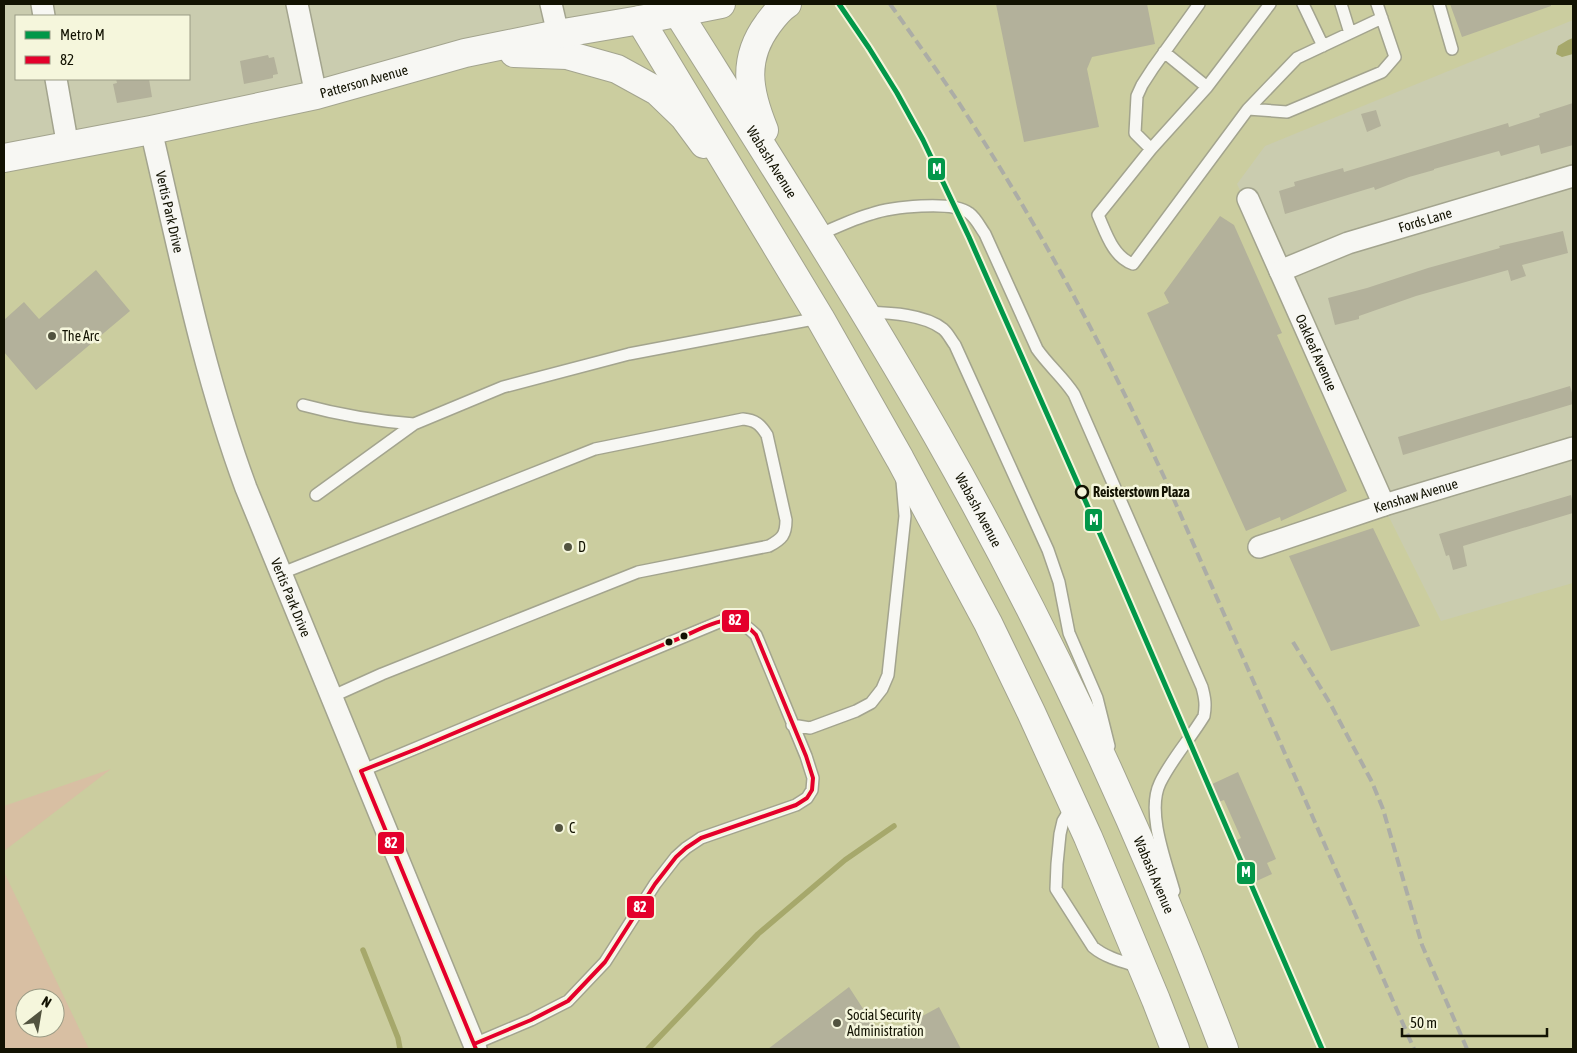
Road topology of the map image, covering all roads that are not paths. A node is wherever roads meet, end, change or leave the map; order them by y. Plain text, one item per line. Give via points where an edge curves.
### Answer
1 (296, 4) edge
2 (551, 4) edge
3 (721, 4) edge
4 (787, 4) edge
5 (1199, 4) edge
6 (1270, 4) edge
7 (1303, 4) edge
8 (1341, 4) edge
9 (1377, 4) edge
10 (1439, 4) edge
11 (675, 8) edge
12 (634, 12) edge
13 (1382, 18) junction
14 (558, 34) junction
15 (1350, 34) junction
16 (1323, 46) junction
17 (1452, 50) dead end
18 (1164, 52) junction
19 (465, 53) junction
20 (56, 80) edge
21 (1207, 87) junction
22 (316, 95) junction
23 (1248, 109) junction
24 (151, 130) junction
25 (68, 147) junction
26 (1151, 149) junction
27 (4, 158) edge
28 (1573, 176) edge
29 (792, 196) junction
30 (1248, 199) dead end
31 (762, 219) junction
32 (818, 235) junction
33 (1280, 271) junction
34 (865, 312) junction
35 (820, 318) junction
36 (303, 405) dead end
37 (414, 424) junction
38 (1573, 448) edge
39 (900, 459) junction
40 (316, 495) dead end
41 (1384, 505) junction
42 (1259, 547) dead end
43 (282, 573) junction
44 (331, 697) junction
45 (792, 725) junction
46 (361, 771) junction
47 (1073, 805) junction
48 (1126, 810) junction
49 (1142, 968) junction
50 (1196, 975) junction
51 (475, 1046) edge
52 (1175, 1049) edge
53 (1224, 1049) edge

1 - 22 street
2 - 14 street
3 - 11 main road, Patterson Avenue
4 - 29 main road via 779,9 760,35 752,52 749,74 752,99
5 - 18 lane
6 - 21 lane
7 - 16 lane
8 - 15 lane
9 - 13 lane
10 - 17 lane
11 - 12 main road, Patterson Avenue
11 - 29 main road, Wabash Avenue
12 - 14 main road, Patterson Avenue
12 - 31 main road
13 - 15 lane
13 - 23 lane via 1395,58 1382,72 1287,112
14 - 19 main road, Patterson Avenue
15 - 16 lane
16 - 23 lane via 1297,58
18 - 21 lane
18 - 26 lane via 1137,96 1136,133
19 - 22 main road, Patterson Avenue
19 - 31 main road via 567,55 617,69 657,91 684,117
20 - 25 street
21 - 26 lane
22 - 24 main road, Patterson Avenue
23 - 26 lane via 1133,264 1118,254 1098,215
24 - 25 main road, Patterson Avenue
24 - 43 street, Vertis Park Drive via 200,340 230,444
25 - 27 main road, Patterson Avenue
28 - 33 street, Fords Lane via 1348,243
29 - 32 main road, Wabash Avenue
30 - 33 street, Oakleaf Avenue
31 - 35 main road
32 - 34 main road, Wabash Avenue
32 - 50 lane via 884,210 938,206 968,213 985,234 1037,349 1074,394 1204,696 1204,716 1159,785 1155,803 1157,828
33 - 41 street, Oakleaf Avenue
34 - 48 main road, Wabash Avenue via 938,437 1025,598
34 - 48 lane via 896,314 935,324 955,345 1048,550 1069,633 1097,698
35 - 37 lane via 629,354 521,382
35 - 39 main road
36 - 37 lane via 335,414
37 - 40 lane
38 - 41 street, Kenshaw Avenue
39 - 45 lane via 905,516 888,675 871,703 856,712 810,728
39 - 47 main road via 988,623
41 - 42 street, Kenshaw Avenue
43 - 44 street, Vertis Park Drive
43 - 44 lane via 595,449 742,419 754,420 767,435 786,520 786,530 769,546 638,572
44 - 46 street, Vertis Park Drive
45 - 46 lane via 756,635 736,620 724,620
45 - 51 lane via 814,778 807,798 796,805 701,838 686,848 655,884 605,962 568,1001
46 - 51 street, Vertis Park Drive
47 - 49 main road
47 - 49 lane via 1063,821 1060,834 1056,889 1092,947
48 - 50 main road, Wabash Avenue
49 - 52 main road
50 - 53 main road, Wabash Avenue

